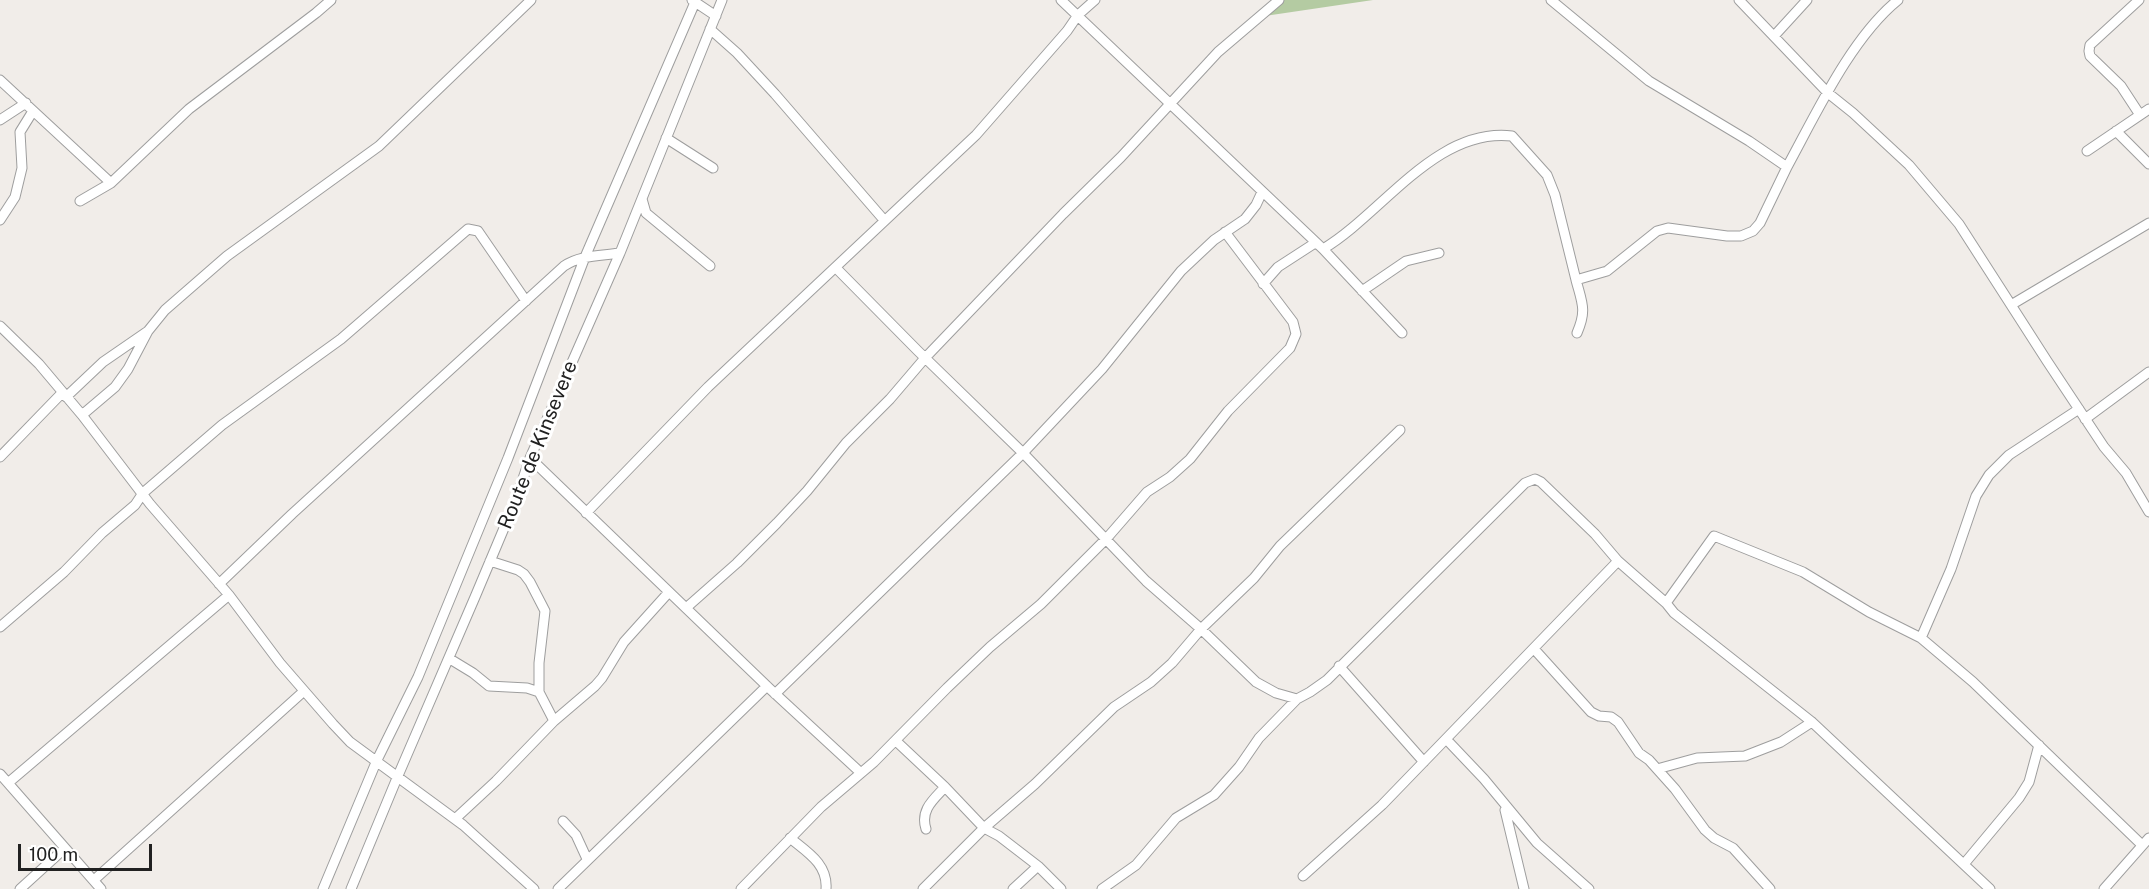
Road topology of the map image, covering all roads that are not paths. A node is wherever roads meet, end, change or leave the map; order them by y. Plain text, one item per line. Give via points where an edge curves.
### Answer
1 (331, 0) edge
2 (722, 0) edge
3 (1062, 0) edge
4 (1095, 0) edge
5 (1279, 0) edge
6 (1551, 0) edge
7 (1739, 0) edge
8 (1807, 0) edge
9 (1898, 0) edge
10 (2139, 0) edge
11 (694, 1) edge
12 (526, 2) edge
13 (1078, 15) junction
14 (716, 16) junction
15 (710, 29) junction
16 (1775, 35) junction
17 (0, 80) edge
18 (1828, 93) junction
19 (26, 103) junction
20 (1169, 104) junction
21 (2149, 109) edge
22 (33, 111) junction
23 (2140, 115) junction
24 (0, 120) edge
25 (2116, 130) junction
26 (666, 138) junction
27 (2087, 151) dead end
28 (2149, 164) edge
29 (1787, 167) junction
30 (713, 168) dead end
31 (111, 183) junction
32 (1262, 192) junction
33 (642, 199) junction
34 (80, 201) dead end
35 (0, 220) edge
36 (884, 220) junction
37 (2149, 223) edge
38 (1225, 232) junction
39 (1319, 246) junction
40 (620, 253) junction
41 (1439, 253) dead end
42 (585, 257) junction
43 (710, 266) dead end
44 (836, 268) junction
45 (1576, 280) junction
46 (1263, 284) junction
47 (1362, 291) junction
48 (526, 301) junction
49 (2011, 305) junction
50 (0, 327) edge
51 (147, 331) junction
52 (1402, 333) dead end
53 (1577, 333) dead end
54 (925, 358) junction
55 (2149, 372) edge
56 (64, 395) junction
57 (2079, 410) junction
58 (82, 415) junction
59 (2085, 419) junction
60 (1400, 430) dead end
61 (1023, 453) junction
62 (0, 457) edge
63 (530, 458) junction
64 (143, 493) junction
65 (2149, 512) edge
66 (586, 513) junction
67 (1107, 538) junction
68 (490, 561) junction
69 (1618, 561) junction
70 (219, 584) junction
71 (669, 592) junction
72 (229, 595) junction
73 (1666, 603) junction
74 (686, 608) junction
75 (0, 627) edge
76 (1201, 629) junction
77 (1921, 638) junction
78 (1534, 650) junction
79 (447, 662) junction
80 (1339, 666) junction
81 (767, 686) junction
82 (304, 691) junction
83 (539, 692) junction
84 (775, 694) junction
85 (1297, 699) junction
86 (554, 721) junction
87 (1812, 722) junction
88 (1446, 740) junction
89 (896, 741) junction
90 (2039, 745) junction
91 (377, 760) junction
92 (1424, 762) junction
93 (1657, 769) junction
94 (861, 772) junction
95 (0, 774) edge
96 (397, 778) junction
97 (8, 783) junction
98 (945, 787) junction
99 (1505, 807) junction
100 (455, 819) junction
101 (563, 821) dead end
102 (984, 828) junction
103 (926, 829) dead end
104 (790, 838) junction
105 (2146, 842) edge
106 (64, 849) junction
107 (587, 860) junction
108 (1964, 864) junction
109 (1038, 866) junction
110 (1304, 876) dead end
111 (93, 880) junction
112 (20, 889) edge
113 (101, 889) edge
114 (323, 889) edge
115 (351, 889) edge
116 (534, 889) edge
117 (558, 889) edge
118 (741, 889) edge
119 (826, 889) edge
120 (923, 889) edge
121 (1013, 889) edge
122 (1061, 889) edge
123 (1102, 889) edge
124 (1524, 889) edge
125 (1589, 889) edge
126 (1770, 889) edge
127 (1990, 889) edge
128 (2104, 889) edge

1 - 31 street via 189,109
2 - 14 street, Route de Kinsevere
3 - 13 street
4 - 13 street
5 - 20 street via 1218,52
6 - 29 street via 1656,86
7 - 16 street
8 - 16 street
9 - 18 street via 1878,18
10 - 23 street via 2090,45 2089,51 2128,94
11 - 14 street
11 - 42 street
12 - 51 street via 379,146 227,256 165,310
13 - 20 street
13 - 36 street via 976,135
14 - 15 street, Route de Kinsevere
15 - 26 street, Route de Kinsevere
15 - 36 street via 775,94
16 - 18 street
17 - 19 street
18 - 29 street
18 - 49 street via 1919,176 1959,224
19 - 22 street
19 - 24 street
20 - 32 street
20 - 54 street
21 - 23 street
22 - 31 street
22 - 35 street via 20,132 22,168 15,197
23 - 25 street
25 - 27 street
25 - 28 street
26 - 30 street
26 - 33 street, Route de Kinsevere
29 - 45 street via 1753,231 1741,236 1668,228 1657,231 1607,271
31 - 34 street
32 - 38 street via 1251,213
32 - 39 street
33 - 40 street, Route de Kinsevere
33 - 43 street via 646,213
36 - 44 street
37 - 49 street
38 - 46 street
38 - 61 street via 1181,271 1102,369
39 - 45 street via 1353,228 1432,158 1498,134 1512,136 1547,175
39 - 46 street via 1278,267
39 - 47 street
40 - 42 street
40 - 63 street, Route de Kinsevere
41 - 47 street via 1406,261
42 - 48 street via 564,266
42 - 91 street via 418,677
44 - 54 street
44 - 66 street via 697,398
45 - 53 street via 1583,308
46 - 67 street via 1296,328 1290,348 1228,411 1190,459 1147,492
47 - 52 street
48 - 64 street via 478,231 468,229 340,339 222,425
48 - 70 street
49 - 57 street
50 - 56 street via 39,364
51 - 56 street
51 - 58 street via 115,387
54 - 61 street
54 - 74 street via 777,523
55 - 59 street
56 - 58 street
56 - 62 street
57 - 59 street
57 - 77 street via 2009,455 1989,475 1976,496 1951,569
58 - 64 street
59 - 65 street via 2126,473
60 - 76 street
61 - 67 street
61 - 84 street
63 - 66 street
63 - 68 street, Route de Kinsevere
64 - 70 street
64 - 75 street via 64,572
66 - 71 street
67 - 76 street via 1146,581
67 - 89 street
68 - 79 street, Route de Kinsevere
68 - 83 street via 524,574 545,611
69 - 73 street
69 - 78 street
69 - 80 street via 1541,482 1529,480
70 - 72 street
71 - 74 street
71 - 86 street via 640,621 603,678
72 - 82 street
72 - 97 street
73 - 77 street via 1710,539 1717,536 1803,572
73 - 87 street
74 - 81 street
76 - 85 street via 1256,682
76 - 102 street via 1158,676 1114,707
77 - 90 street
78 - 88 street
78 - 93 street via 1591,712 1618,722 1639,753
79 - 83 street via 450,659 458,663 489,686
79 - 96 street, Route de Kinsevere
80 - 85 street via 1327,680
80 - 92 street
81 - 84 street
81 - 107 street
82 - 91 street via 350,742
82 - 111 street
83 - 86 street
84 - 94 street
85 - 123 street via 1259,738 1215,795 1176,818 1136,865
86 - 100 street
87 - 93 street via 1781,742 1752,754 1696,758
87 - 108 street
88 - 92 street
88 - 99 street
89 - 94 street
89 - 98 street
90 - 105 street
90 - 108 street via 2029,782 2019,798
91 - 96 street
91 - 114 street
92 - 110 street
93 - 126 street via 1706,830 1733,848
94 - 104 street
95 - 97 street
96 - 100 street
96 - 115 street, Route de Kinsevere
97 - 106 street
98 - 102 street
98 - 103 street via 928,806 923,821
99 - 124 street
99 - 125 street via 1537,843
100 - 116 street
101 - 107 street via 576,835
102 - 109 street
102 - 120 street
104 - 118 street
104 - 119 street via 819,864 825,873
105 - 128 street
106 - 111 street
106 - 112 street
107 - 117 street
108 - 127 street
109 - 121 street
109 - 122 street
111 - 113 street

